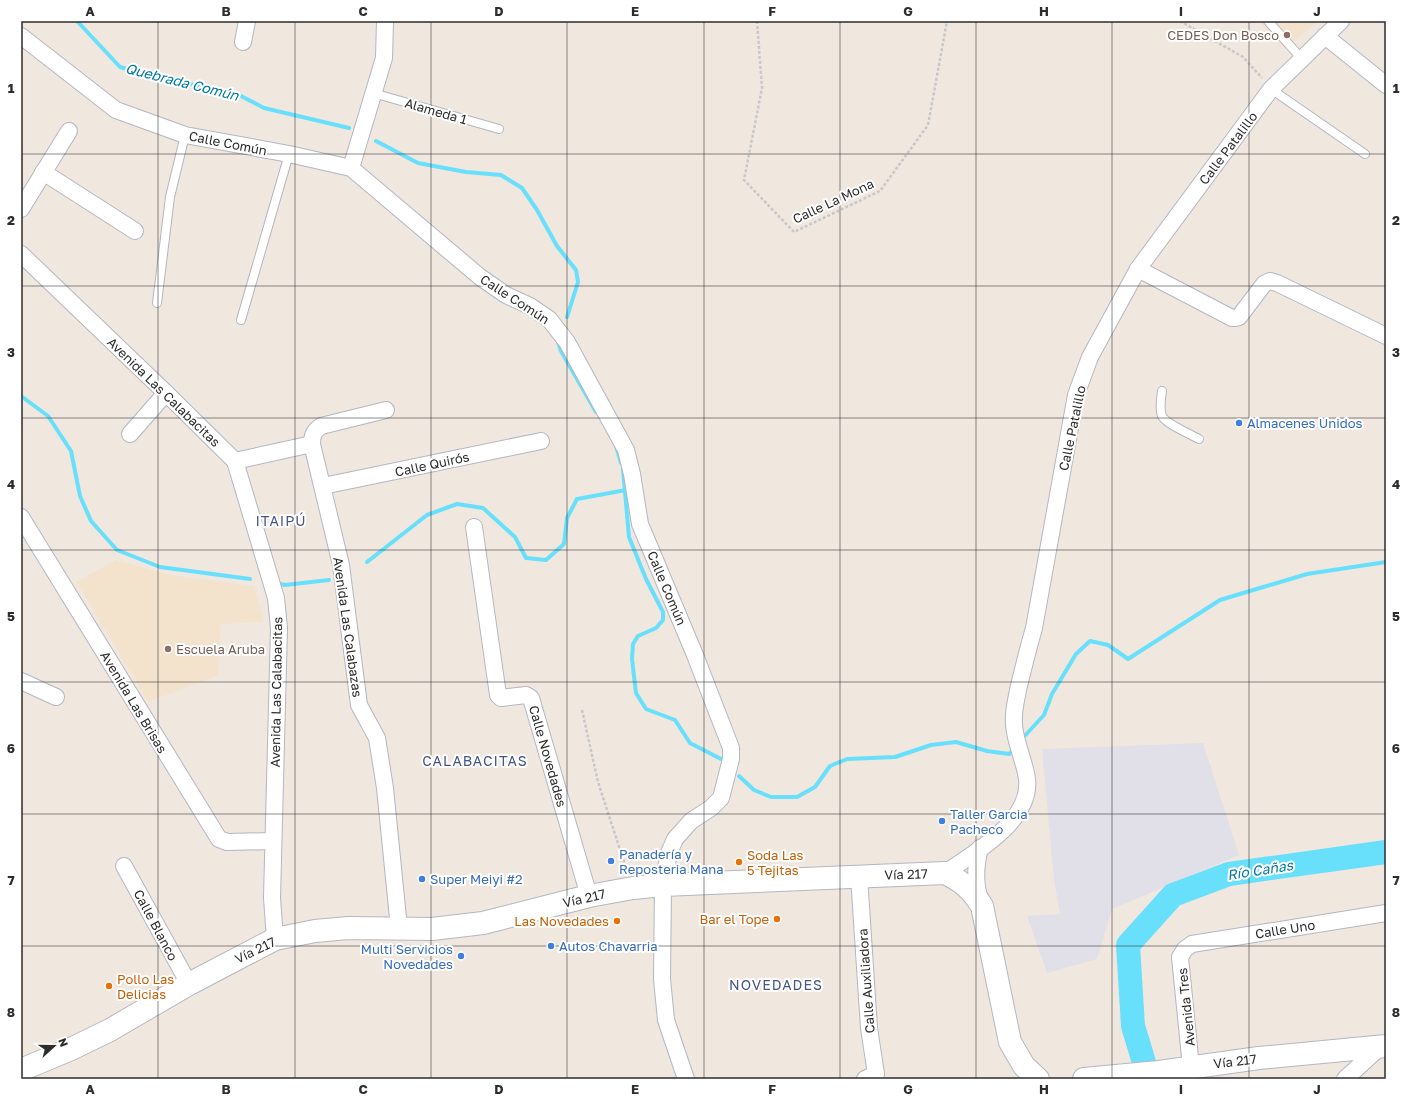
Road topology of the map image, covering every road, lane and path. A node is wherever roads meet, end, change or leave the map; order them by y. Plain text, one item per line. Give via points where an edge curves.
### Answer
1 (247, 21) edge
2 (385, 21) edge
3 (757, 21) edge
4 (947, 21) edge
5 (1180, 21) edge
6 (1268, 21) edge
7 (1341, 21) edge
8 (21, 36) edge
9 (1325, 36) junction
10 (243, 42) dead end
11 (1302, 59) junction
12 (1386, 85) edge
13 (1272, 89) junction
14 (373, 93) junction
15 (499, 129) dead end
16 (69, 131) dead end
17 (185, 134) junction
18 (289, 154) junction
19 (1365, 154) dead end
20 (351, 168) junction
21 (43, 172) junction
22 (21, 209) edge
23 (135, 231) dead end
24 (21, 254) edge
25 (1138, 269) junction
26 (157, 303) dead end
27 (241, 320) dead end
28 (1386, 336) edge
29 (1162, 391) dead end
30 (166, 393) junction
31 (386, 410) dead end
32 (130, 434) dead end
33 (1199, 439) dead end
34 (541, 441) dead end
35 (312, 444) junction
36 (235, 461) junction
37 (323, 486) junction
38 (21, 517) edge
39 (474, 527) dead end
40 (27, 535) edge
41 (21, 681) edge
42 (56, 697) dead end
43 (582, 710) dead end
44 (273, 841) junction
45 (980, 848) junction
46 (124, 866) dead end
47 (945, 873) junction
48 (859, 876) junction
49 (663, 885) junction
50 (633, 888) junction
51 (588, 896) junction
52 (982, 906) junction
53 (1386, 913) edge
54 (399, 928) junction
55 (275, 939) junction
56 (1185, 949) joint
57 (189, 984) junction
58 (1384, 1046) edge
59 (1192, 1067) junction
60 (21, 1070) edge
61 (1347, 1078) edge
62 (686, 1079) edge
63 (865, 1079) edge
64 (1038, 1079) edge
65 (1084, 1079) edge

1 - 10 street
2 - 14 street via 384,58
3 - 4 path, Calle La Mona via 762,88 744,180 794,232 880,191 928,125
5 - 13 path via 1243,56
6 - 11 lane
7 - 9 street, Calle Patalillo
8 - 17 street, Calle Común via 116,110
9 - 11 street, Calle Patalillo
9 - 12 street
11 - 13 street, Calle Patalillo
13 - 19 lane
13 - 25 street, Calle Patalillo
14 - 15 lane, Alameda 1
14 - 20 street
16 - 21 street
17 - 18 street, Calle Común
17 - 26 lane via 170,197
18 - 20 street, Calle Común
18 - 27 lane
20 - 49 street, Calle Común via 480,277 549,319 568,342 626,450 640,524 731,748 731,759 721,798 691,821 675,839 669,853
21 - 22 street
21 - 23 street
24 - 30 street, Avenida Las Calabacitas
25 - 28 street via 1232,318 1239,317 1264,284 1270,281
25 - 45 street, Calle Patalillo via 1090,357 1076,395 1034,628 1018,692 1014,724 1027,780 1025,796 1019,811 1003,831
29 - 33 lane via 1162,415 1166,421
30 - 32 street
30 - 36 street, Avenida Las Calabacitas
31 - 35 street via 321,426 312,435
34 - 37 street, Calle Quirós
35 - 36 street
35 - 37 street, Avenida Las Calabazas
36 - 44 street, Avenida Las Calabacitas via 276,598 280,628
37 - 54 street, Avenida Las Calabazas via 341,565 359,705 377,738 385,788
38 - 40 street, Avenida Las Brisas
39 - 51 street, Calle Novedades via 498,695 501,698 526,695 531,698
40 - 44 street, Avenida Las Brisas via 219,839 227,842
41 - 42 street
43 - 50 path via 598,782
44 - 55 street, Avenida Las Calabacitas via 272,898
45 - 47 street, Calle Patalillo
45 - 52 street via 976,871 978,895
46 - 57 street, Calle Blanco
47 - 48 main road, Vía 217
47 - 52 main road, Vía 217 via 973,892
48 - 49 main road, Vía 217
48 - 63 street, Calle Auxiliadora via 869,1028 876,1074
49 - 50 main road, Vía 217
49 - 62 street, Calle Común via 662,979 666,1020
50 - 51 main road, Vía 217
51 - 54 main road, Vía 217 via 484,923 432,929
52 - 64 main road, Vía 217 via 1010,1042 1024,1066
53 - 56 street, Calle Uno via 1192,944
54 - 55 main road, Vía 217 via 348,928
55 - 57 main road, Vía 217
56 - 59 street, Avenida Tres via 1180,957
57 - 60 main road, Vía 217 via 110,1030
58 - 59 main road, Vía 217
58 - 61 street
59 - 65 main road, Vía 217

